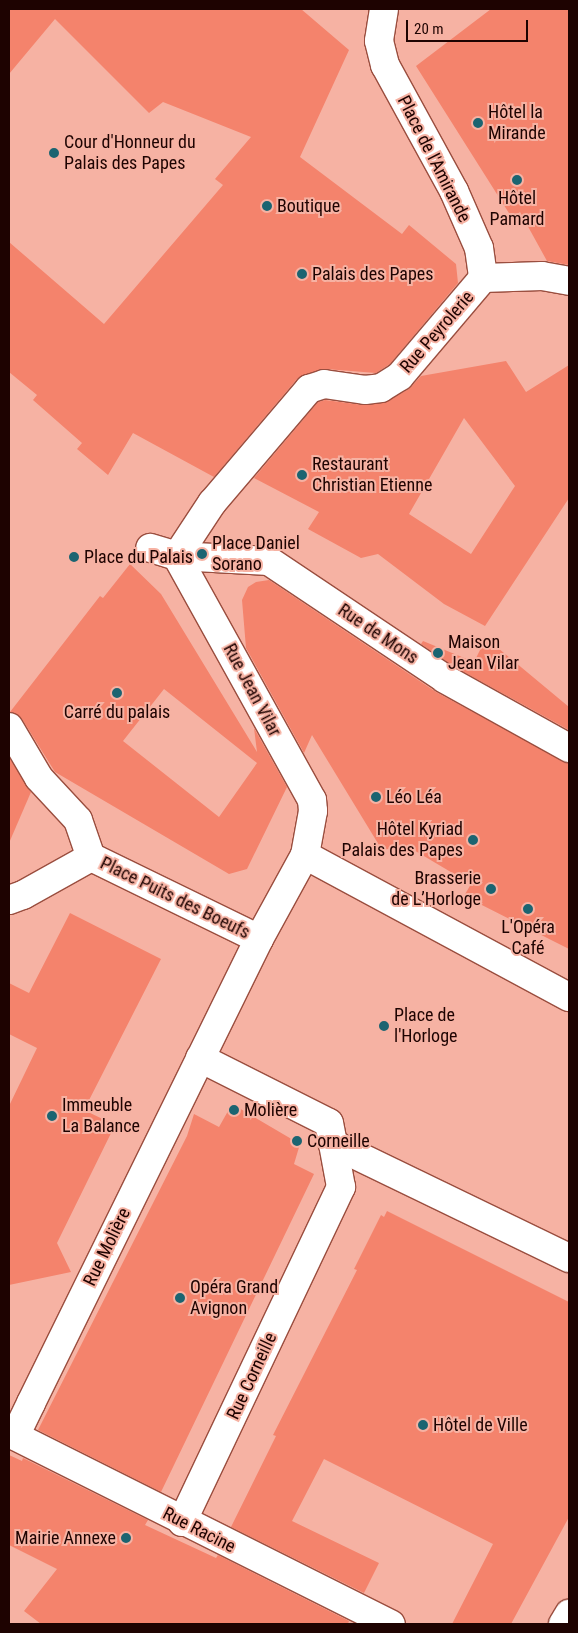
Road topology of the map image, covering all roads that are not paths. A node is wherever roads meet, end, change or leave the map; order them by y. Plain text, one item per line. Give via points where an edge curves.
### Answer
1 (384, 9) edge
2 (483, 278) junction
3 (569, 280) edge
4 (150, 548) dead end
5 (177, 556) junction
6 (9, 727) edge
7 (569, 748) edge
8 (305, 855) junction
9 (91, 857) junction
10 (16, 897) edge
11 (259, 940) junction
12 (569, 997) edge
13 (200, 1058) junction
14 (333, 1144) junction
15 (569, 1258) edge
16 (12, 1434) edge
17 (182, 1522) junction
18 (569, 1614) edge
19 (390, 1624) edge
20 (563, 1624) edge

1 - 2 street, Place de l'Amirande via 379,41 385,65 457,199 479,248
2 - 3 street, Rue Peyrolerie via 542,276
2 - 5 street, Rue Peyrolerie via 400,376 381,388 365,390 324,384 308,388 224,488
4 - 5 street
5 - 7 street, Rue de Mons via 269,561 445,679
5 - 8 street, Rue Jean Vilar via 312,800
6 - 9 street, Place Puits des Boeufs via 39,778 78,820
8 - 11 street
8 - 12 street
9 - 10 street, Place Puits des Boeufs
9 - 11 street, Place Puits des Boeufs
11 - 13 street
13 - 14 street via 329,1123
13 - 16 street, Rue Molière via 31,1403
14 - 15 street
14 - 17 street, Rue Corneille via 341,1187
16 - 17 street, Rue Racine
17 - 19 street, Rue Racine
18 - 20 street

